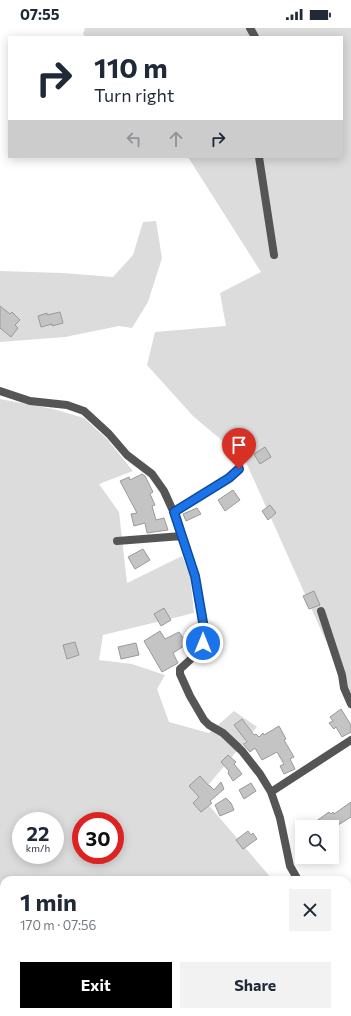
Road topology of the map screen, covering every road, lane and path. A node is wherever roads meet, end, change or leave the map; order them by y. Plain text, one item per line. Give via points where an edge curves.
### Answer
1 (259, 158) edge
2 (274, 256) dead end
3 (0, 391) edge
4 (240, 466) dead end
5 (174, 512) junction
6 (182, 536) junction
7 (117, 541) dead end
8 (321, 610) dead end
9 (351, 704) edge
10 (351, 740) edge
11 (271, 792) junction
12 (296, 876) edge

1 - 2 street
3 - 5 street via 30,401 67,405 84,411 110,434 127,455 152,474
4 - 5 lane via 229,478
5 - 6 street
6 - 7 street
6 - 11 street via 195,576 205,634 200,650 180,670 180,674 204,720 242,751
8 - 9 street
10 - 11 street
11 - 12 street via 282,824 289,862

